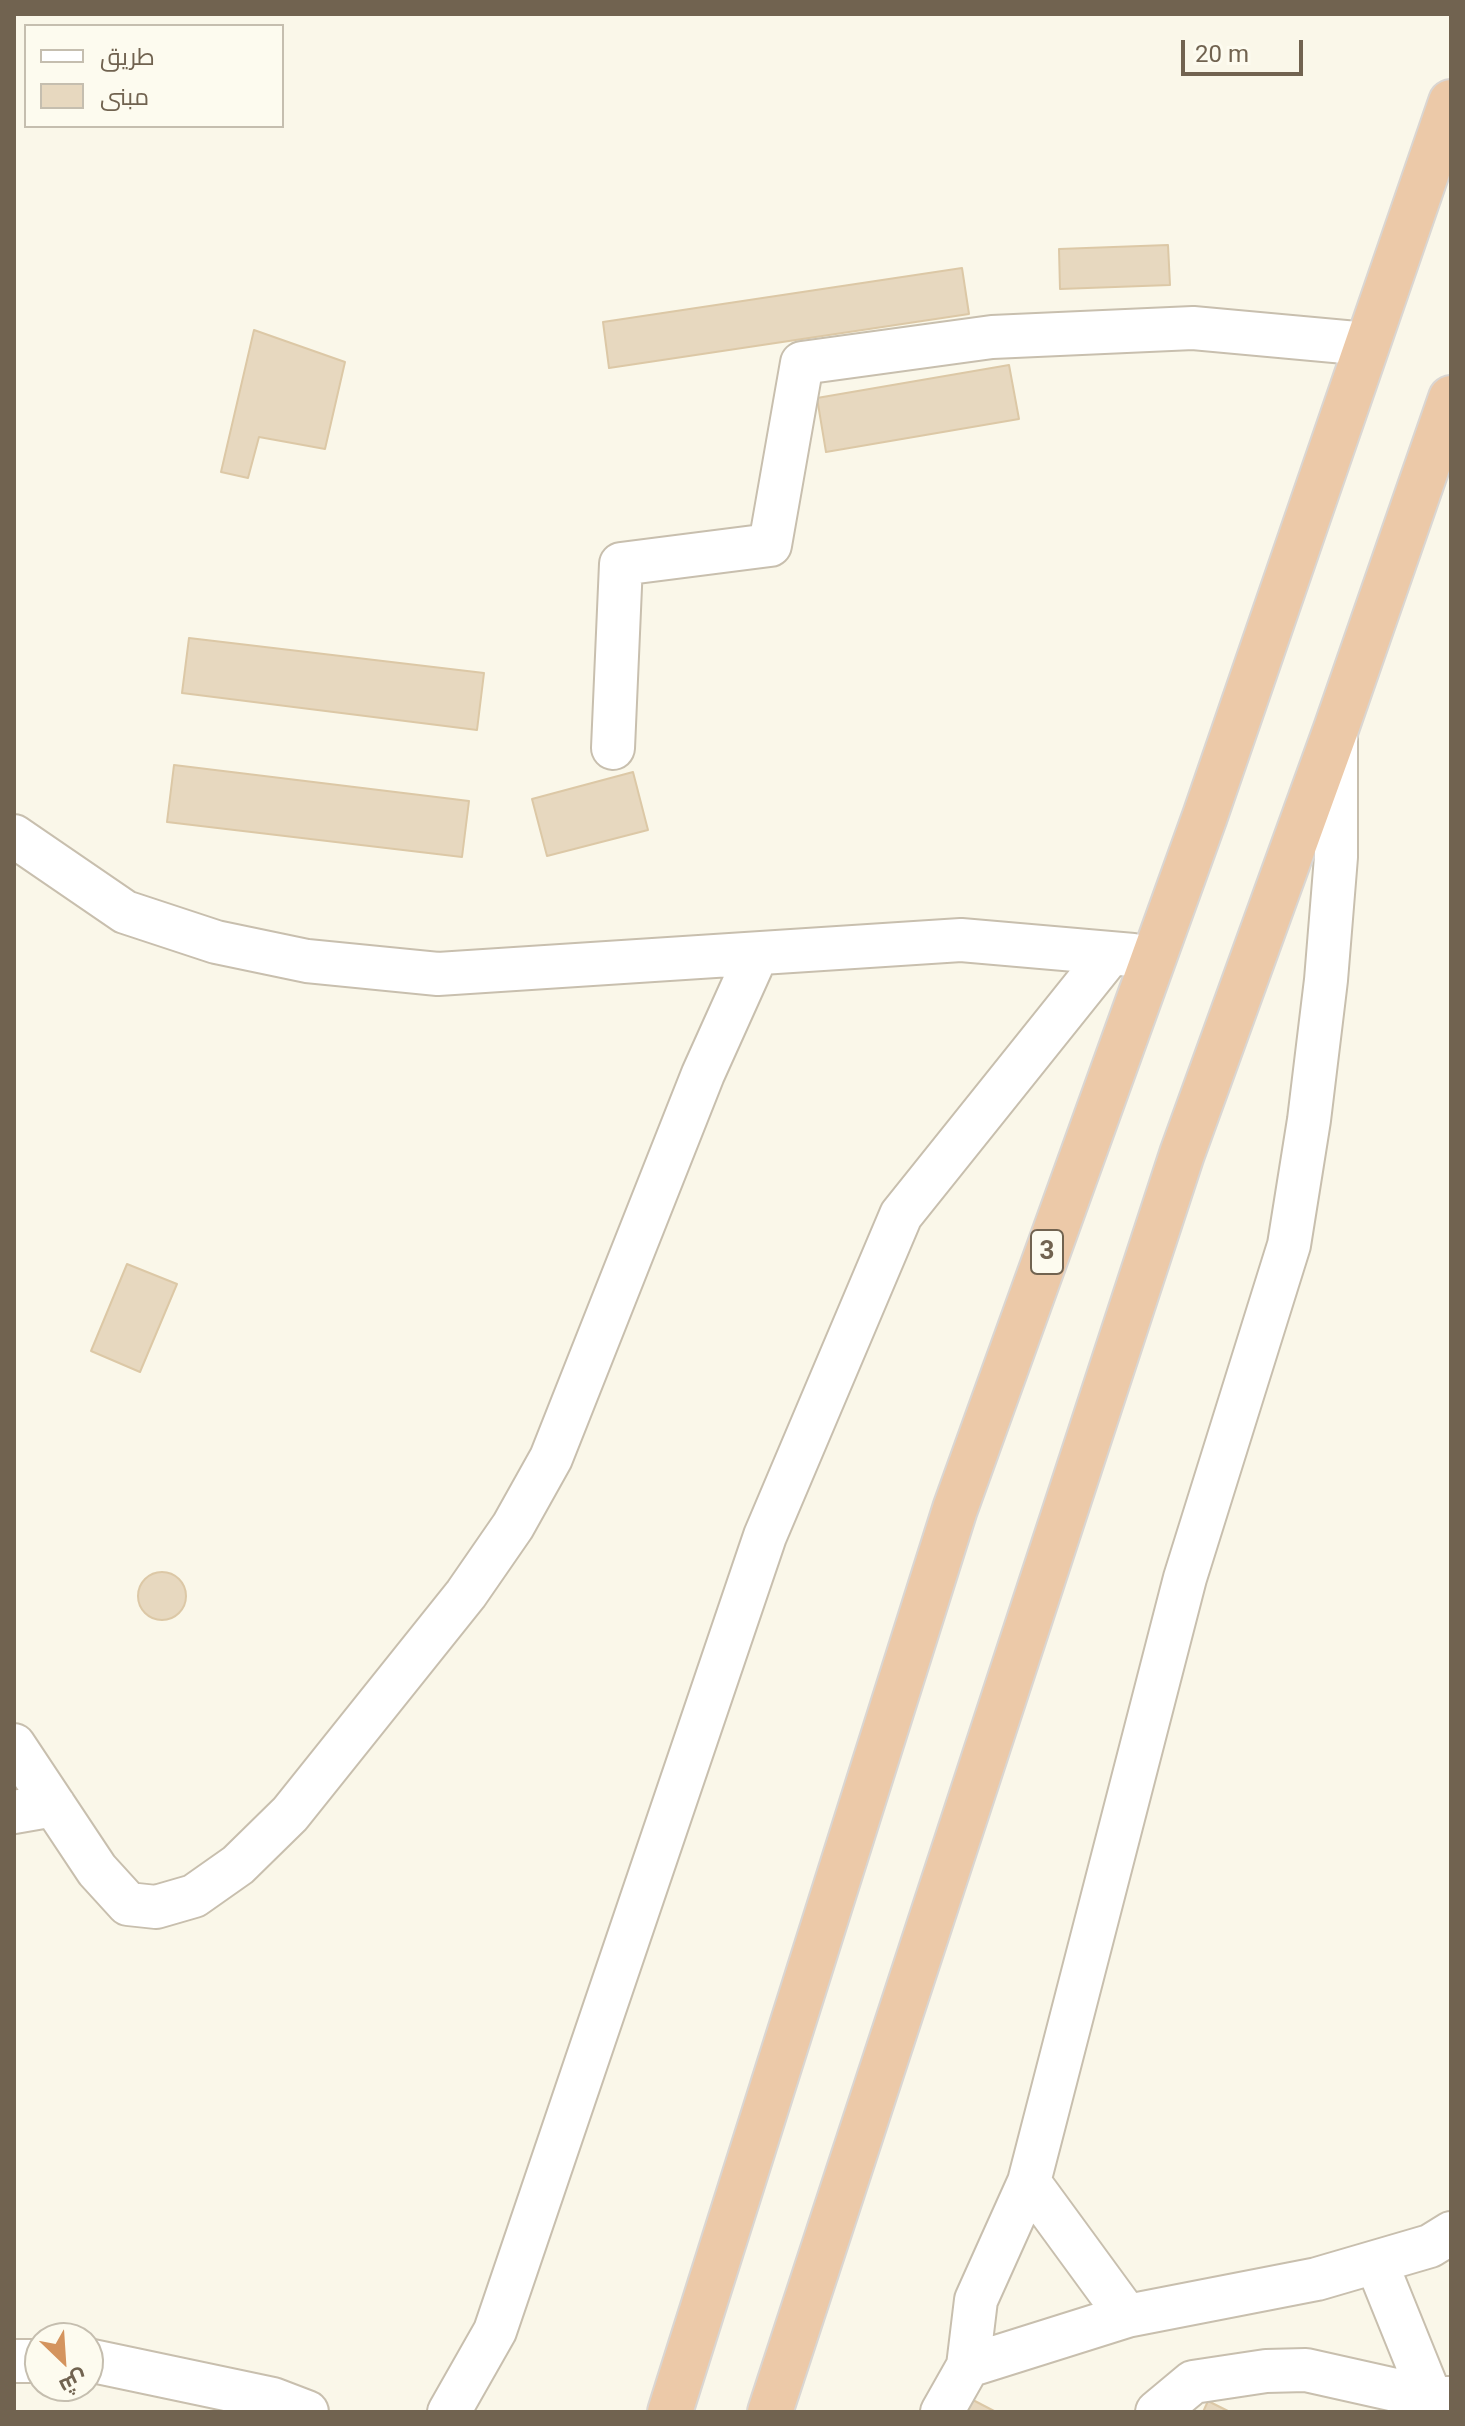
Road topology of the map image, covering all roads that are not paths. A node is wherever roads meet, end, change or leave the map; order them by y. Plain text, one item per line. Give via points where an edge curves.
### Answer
1 (1451, 102) edge
2 (1367, 344) junction
3 (1451, 398) edge
4 (1336, 729) junction
5 (613, 748) dead end
6 (14, 836) edge
7 (757, 954) junction
8 (1110, 954) junction
9 (1154, 956) junction
10 (14, 1745) edge
11 (34, 1808) edge
12 (1029, 2182) junction
13 (1451, 2233) edge
14 (1376, 2262) junction
15 (1127, 2316) junction
16 (104, 2363) edge
17 (968, 2366) junction
18 (1441, 2398) edge
19 (307, 2412) edge
20 (449, 2412) edge
21 (670, 2412) edge
22 (770, 2412) edge
23 (942, 2412) edge
24 (1157, 2412) edge

1 - 2 highway, 3
2 - 5 street via 1193,328 992,337 802,363 770,545 621,564
2 - 9 highway, 3
3 - 4 highway
4 - 12 street via 1336,857 1326,980 1289,1245 1185,1578
4 - 22 highway via 1182,1154
6 - 7 street via 125,912 216,942 307,961 438,974
7 - 8 street via 961,940
7 - 11 street via 697,1088 551,1458 466,1594 290,1814 238,1865 194,1896 156,1907 128,1904
8 - 9 street
8 - 20 street via 901,1215 765,1536 495,2331
9 - 21 highway, 3 via 955,1509
10 - 11 street
12 - 15 street
12 - 17 street via 976,2300
13 - 14 street via 1430,2246
14 - 15 street via 1317,2279
14 - 18 street
15 - 17 street
16 - 19 street via 273,2399
17 - 23 street
18 - 24 street via 1306,2370 1266,2371 1193,2382

